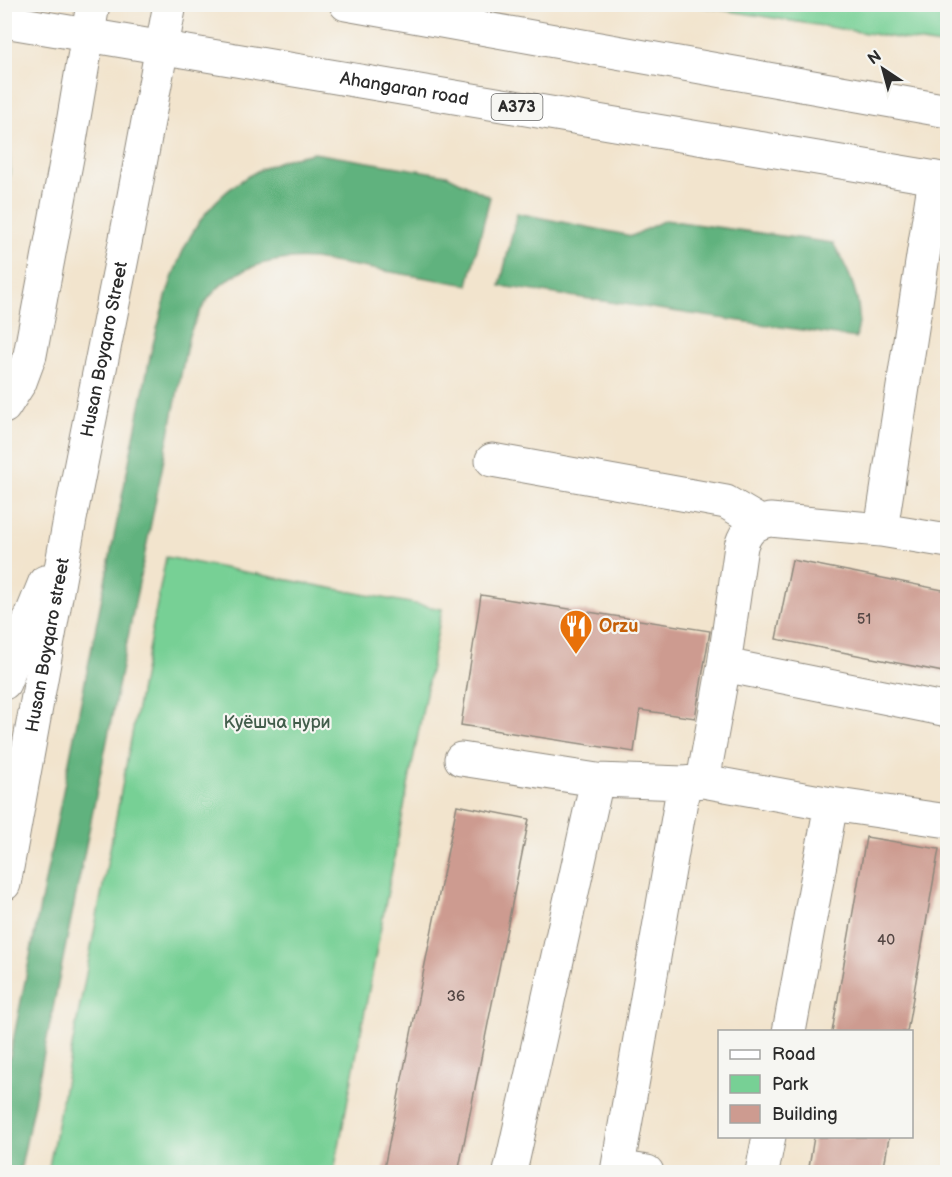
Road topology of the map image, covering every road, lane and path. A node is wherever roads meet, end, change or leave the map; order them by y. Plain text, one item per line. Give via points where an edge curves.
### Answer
1 (170, 4) edge
2 (346, 4) edge
3 (90, 20) edge
4 (4, 21) edge
5 (163, 47) junction
6 (948, 111) edge
7 (941, 179) edge
8 (30, 355) junction
9 (4, 382) edge
10 (4, 407) edge
11 (492, 460) dead end
12 (70, 519) junction
13 (760, 522) junction
14 (881, 530) junction
15 (948, 542) edge
16 (724, 665) junction
17 (4, 683) edge
18 (948, 710) edge
19 (461, 759) dead end
20 (597, 780) junction
21 (693, 782) junction
22 (831, 804) junction
23 (948, 821) edge
24 (5, 877) edge
25 (789, 1030) edge
26 (769, 1138) edge
27 (627, 1171) edge
28 (510, 1173) edge
29 (762, 1173) edge

1 - 5 main road, Husan Boyqaro Street
2 - 6 main road
3 - 4 main road, Ahangaran road / A373
3 - 5 main road, Ahangaran road / A373
3 - 8 main road
5 - 7 main road, Ahangaran road / A373
5 - 12 main road, Husan Boyqaro Street
7 - 14 main road
8 - 9 main road
8 - 10 main road via 20,382
11 - 13 main road via 726,502
12 - 17 main road, Husan Boyqaro Street
12 - 24 main road, Husan Boyqaro street
13 - 14 main road
13 - 16 main road via 744,534
14 - 15 main road
16 - 18 main road
16 - 21 main road
19 - 20 main road
20 - 21 main road
20 - 28 main road
21 - 22 main road
21 - 27 main road
22 - 23 main road
22 - 25 main road
26 - 29 main road

